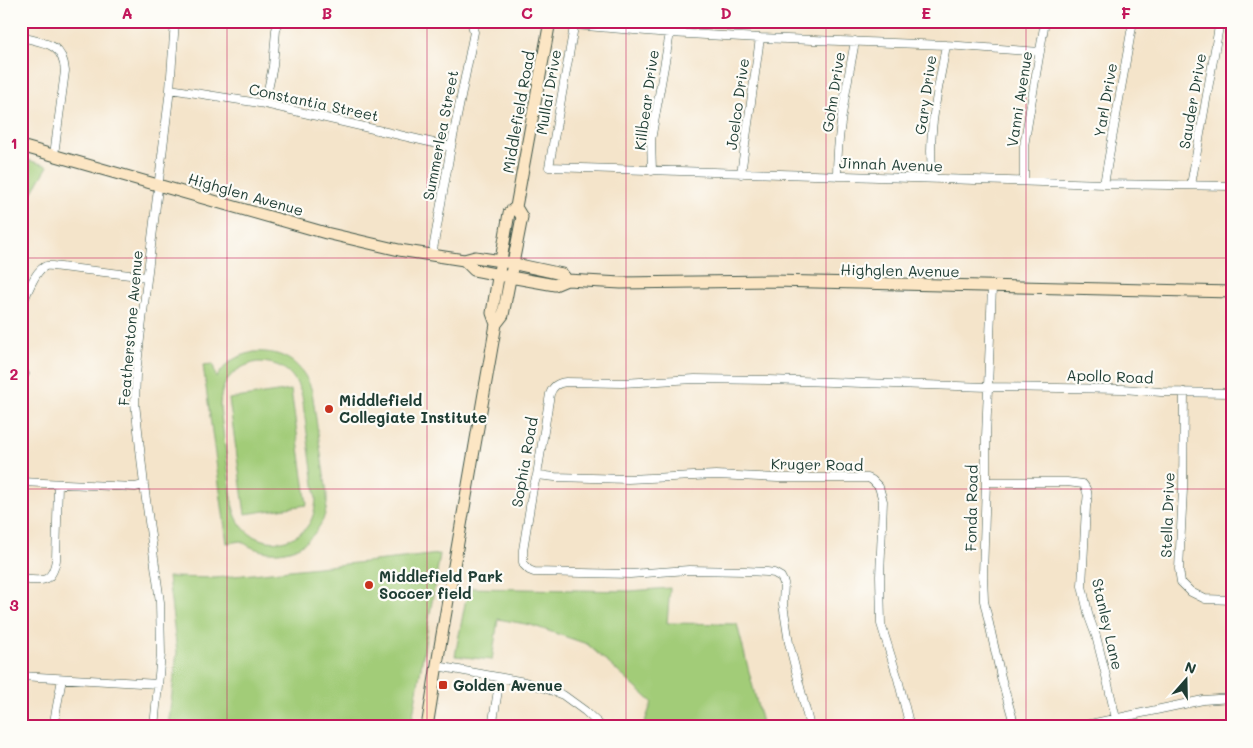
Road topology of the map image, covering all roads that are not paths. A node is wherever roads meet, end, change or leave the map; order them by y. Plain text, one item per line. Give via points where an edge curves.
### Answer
1 (175, 21) edge
2 (279, 21) edge
3 (471, 21) edge
4 (550, 21) edge
5 (1045, 21) edge
6 (1133, 21) edge
7 (1220, 21) edge
8 (574, 23) edge
9 (670, 33) junction
10 (21, 37) edge
11 (760, 38) junction
12 (855, 42) junction
13 (946, 45) junction
14 (1040, 52) junction
15 (170, 89) junction
16 (265, 104) junction
17 (21, 146) edge
18 (451, 147) junction
19 (54, 155) junction
20 (549, 168) joint
21 (652, 171) junction
22 (741, 174) junction
23 (837, 176) junction
24 (933, 178) junction
25 (1024, 181) junction
26 (159, 184) junction
27 (1104, 184) junction
28 (1191, 185) junction
29 (1232, 186) edge
30 (516, 207) junction
31 (432, 255) junction
32 (464, 260) junction
33 (500, 261) junction
34 (513, 264) junction
35 (498, 275) junction
36 (147, 277) junction
37 (510, 277) junction
38 (567, 280) junction
39 (992, 287) junction
40 (1232, 292) edge
41 (21, 308) edge
42 (496, 324) junction
43 (988, 387) junction
44 (1184, 392) junction
45 (1232, 393) edge
46 (537, 475) junction
47 (21, 482) edge
48 (986, 482) junction
49 (58, 484) junction
50 (144, 485) junction
51 (21, 579) edge
52 (1232, 600) edge
53 (437, 666) junction
54 (21, 676) edge
55 (500, 678) junction
56 (62, 679) junction
57 (158, 684) junction
58 (1232, 698) edge
59 (1116, 718) junction
60 (53, 727) edge
61 (154, 727) edge
62 (427, 727) edge
63 (492, 727) edge
64 (602, 727) edge
65 (810, 727) edge
66 (910, 727) edge
67 (1015, 727) edge
68 (1076, 727) edge
69 (1118, 727) edge

1 - 15 street, Featherstone Avenue
2 - 16 street
3 - 18 street, Summerlea Street via 474,32
4 - 30 street, Middlefield Road
5 - 14 street, Vanni Avenue
6 - 27 street, Yarl Drive
7 - 28 street, Sauder Drive
8 - 9 street
8 - 20 street, Mullai Drive
9 - 11 street
9 - 21 street, Killbear Drive via 651,140
10 - 19 street via 46,42 55,47 63,58 65,71
11 - 12 street
11 - 22 street, Joelco Drive
12 - 13 street
12 - 23 street, Gohn Drive via 842,117
13 - 14 street
13 - 24 street, Gary Drive via 932,127
14 - 25 street, Vanni Avenue via 1024,146
15 - 16 street, Constantia Street
15 - 26 street, Featherstone Avenue
16 - 18 street, Constantia Street
17 - 19 street, Highglen Avenue
18 - 31 street, Summerlea Street
19 - 26 street, Highglen Avenue
20 - 21 street, Jinnah Avenue
21 - 22 street, Jinnah Avenue
22 - 23 street, Jinnah Avenue
23 - 24 street, Jinnah Avenue
24 - 25 street, Jinnah Avenue
25 - 27 street, Jinnah Avenue
26 - 31 street, Highglen Avenue via 326,233
26 - 36 street, Featherstone Avenue
27 - 28 street, Jinnah Avenue
28 - 29 street, Jinnah Avenue
30 - 33 street, Middlefield Road via 509,213
30 - 34 street, Middlefield Road via 522,217
31 - 32 street, Highglen Avenue
32 - 33 street, Highglen Avenue via 475,257
32 - 35 street, Highglen Avenue via 474,270
33 - 34 street, Highglen Avenue
33 - 35 street, Middlefield Road
34 - 37 street, Middlefield Road
34 - 38 street, Highglen Avenue via 562,274
35 - 37 street, Highglen Avenue
35 - 42 street, Middlefield Road via 492,313
36 - 41 street via 45,266 36,276
36 - 50 street, Featherstone Avenue via 135,403
37 - 38 street, Highglen Avenue via 555,285
37 - 42 street, Middlefield Road via 504,315
38 - 39 street, Highglen Avenue
39 - 40 street, Highglen Avenue
39 - 43 street, Fonda Road
42 - 53 street, Middlefield Road
43 - 44 street, Apollo Road
43 - 46 street, Sophia Road via 695,379 561,382 550,394
43 - 48 street, Fonda Road
44 - 45 street, Apollo Road
44 - 52 street, Stella Drive via 1181,582 1191,592 1206,599
46 - 65 street, Sophia Road via 523,550 523,562 529,570 642,574 746,570 774,573 781,577 789,643
46 - 66 street, Kruger Road via 628,479 716,475 872,480 879,487 883,501 881,624
47 - 49 street
48 - 59 street, Stanley Lane via 1067,482 1083,484 1086,488 1082,586
48 - 67 street, Fonda Road via 984,601
49 - 50 street
49 - 51 street via 54,570 49,578 40,581
50 - 57 street, Featherstone Avenue via 160,602
53 - 55 street
53 - 62 street, Middlefield Road
54 - 56 street
55 - 63 street
55 - 64 street via 525,682 563,695
56 - 57 street
56 - 60 street
57 - 61 street, Featherstone Avenue
58 - 59 street via 1202,700
59 - 68 street
59 - 69 street

